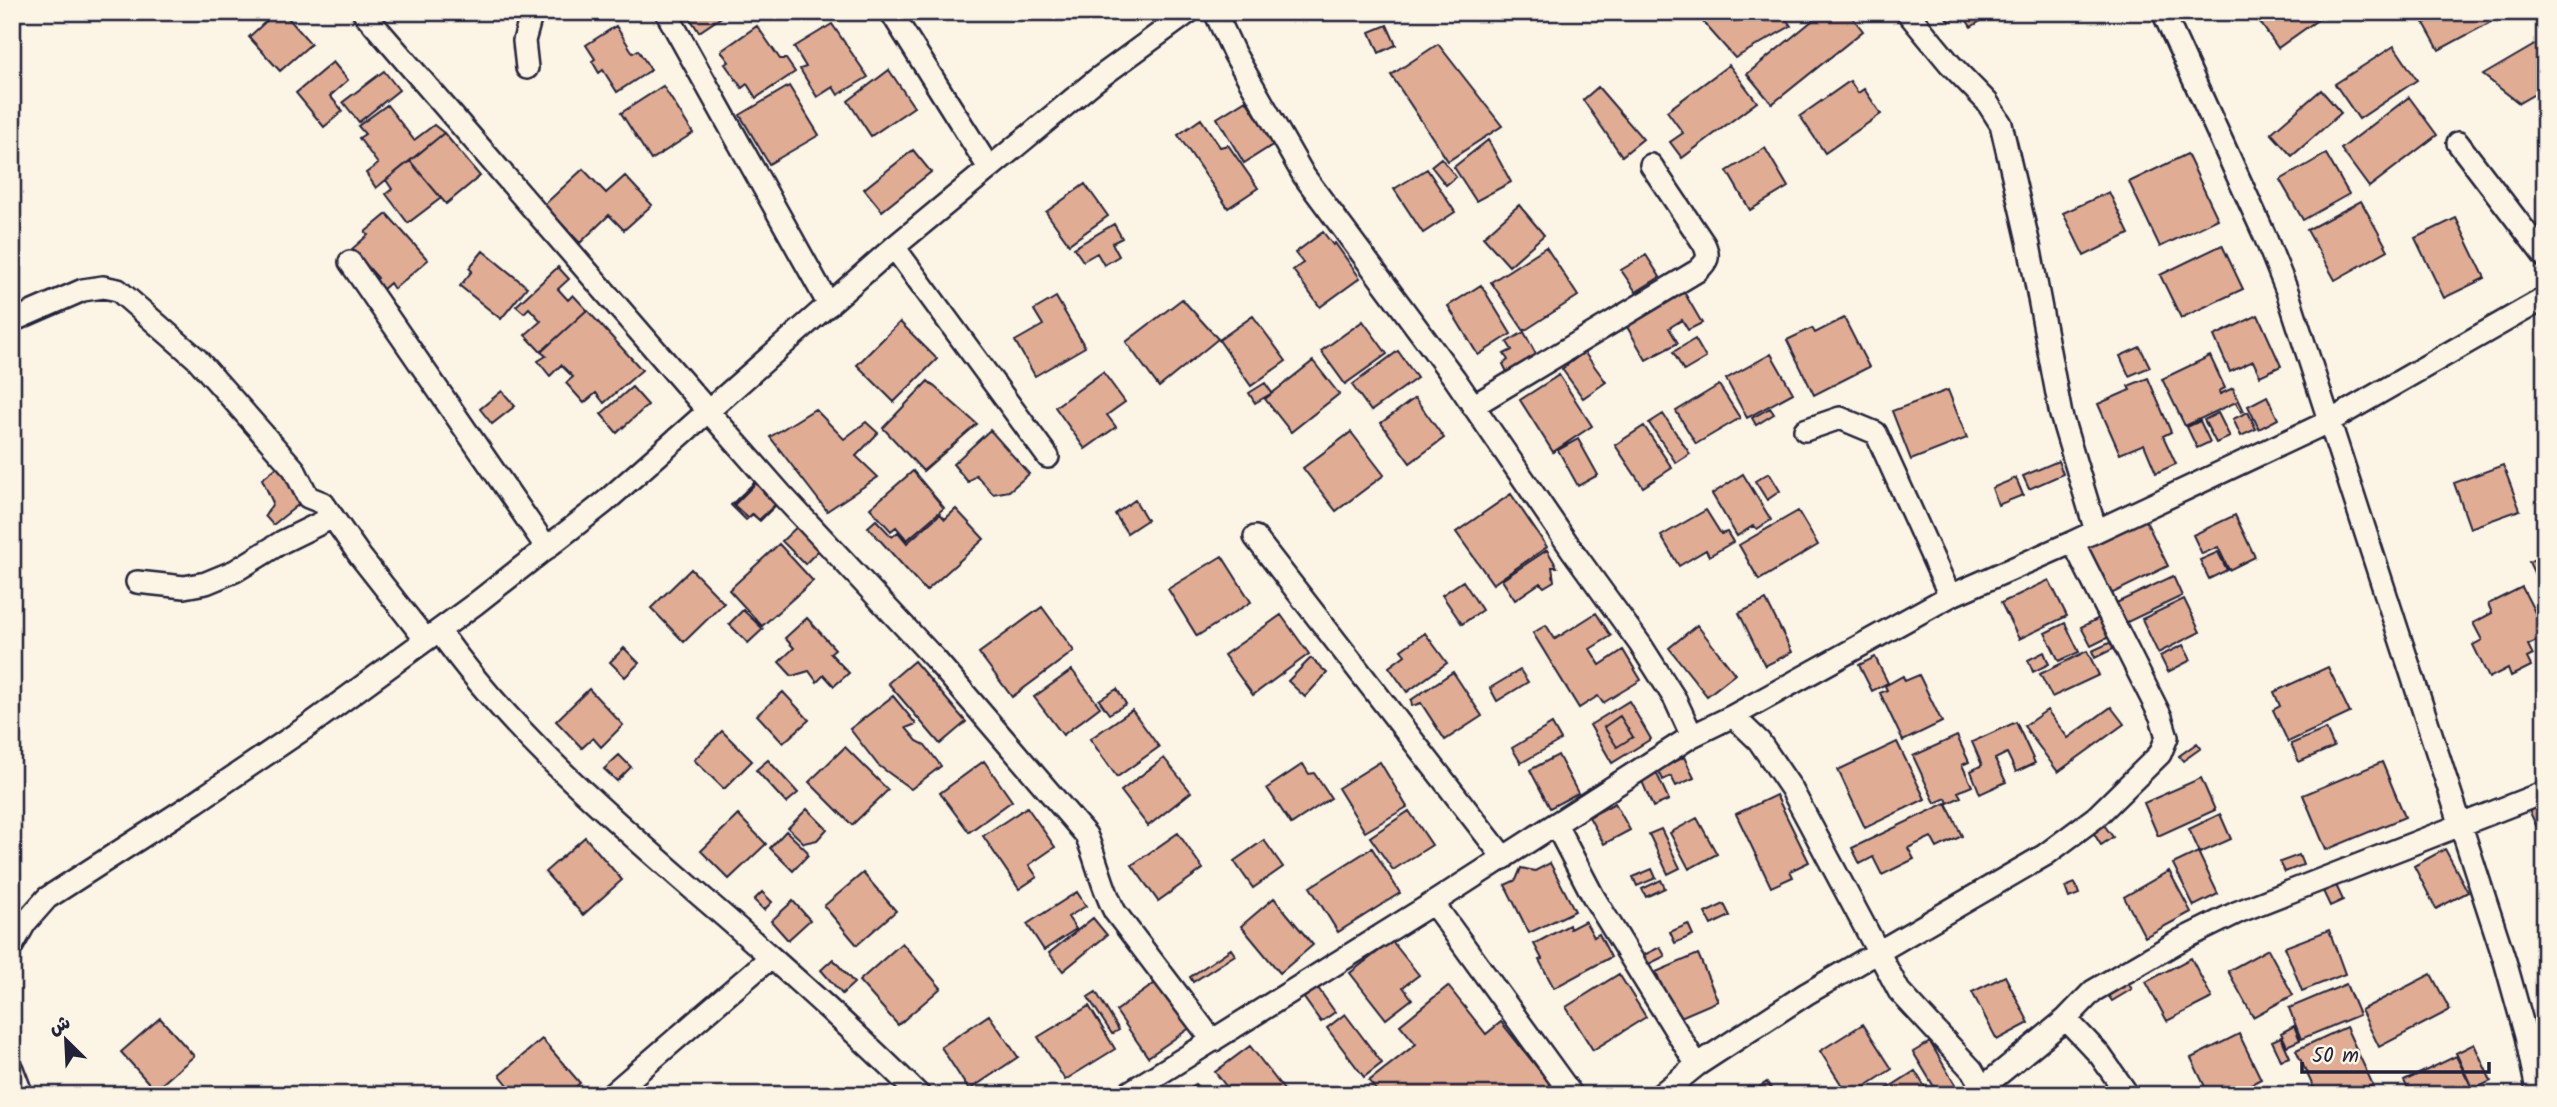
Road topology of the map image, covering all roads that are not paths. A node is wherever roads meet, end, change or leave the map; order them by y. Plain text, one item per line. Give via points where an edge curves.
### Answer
1 (363, 12) edge
2 (532, 12) edge
3 (666, 12) edge
4 (891, 12) edge
5 (1189, 12) edge
6 (1215, 12) edge
7 (1908, 12) edge
8 (2163, 12) edge
9 (527, 68) dead end
10 (2458, 143) dead end
11 (1651, 164) dead end
12 (989, 169) junction
13 (894, 247) junction
14 (2545, 257) edge
15 (350, 262) dead end
16 (2545, 298) edge
17 (829, 305) junction
18 (12, 321) edge
19 (1473, 406) junction
20 (709, 412) junction
21 (2330, 421) junction
22 (1805, 430) dead end
23 (1048, 457) dead end
24 (333, 517) junction
25 (2096, 531) junction
26 (1255, 537) dead end
27 (2073, 542) junction
28 (547, 548) junction
29 (136, 582) dead end
30 (1950, 596) junction
31 (432, 635) junction
32 (1733, 716) junction
33 (1692, 736) junction
34 (2545, 792) edge
35 (1556, 825) junction
36 (2462, 825) junction
37 (1504, 858) junction
38 (1433, 903) junction
39 (12, 946) edge
40 (1877, 952) junction
41 (771, 957) junction
42 (2066, 1019) junction
43 (1213, 1041) junction
44 (1698, 1065) junction
45 (12, 1069) edge
46 (1984, 1091) edge
47 (22, 1095) edge
48 (611, 1095) edge
49 (919, 1095) edge
50 (1125, 1095) edge
51 (1572, 1095) edge
52 (1660, 1095) edge
53 (2127, 1095) edge
54 (2538, 1095) edge

1 - 20 street
2 - 9 street via 524,41
3 - 17 street
4 - 12 street
5 - 12 street via 1096,80
6 - 19 street via 1304,176
7 - 25 street via 2001,124 2061,415
8 - 21 street via 2273,257
10 - 14 street
11 - 19 street via 1709,254 1708,261
12 - 13 street
13 - 17 street
13 - 23 street
15 - 28 street
16 - 21 street
17 - 20 street
18 - 24 street via 83,290 118,290 197,359 295,469 308,497 323,503
19 - 33 street via 1640,644
20 - 28 street
20 - 43 street via 935,659 1086,835 1115,912
21 - 25 street
21 - 36 street
22 - 30 street via 1840,418 1876,433
24 - 29 street via 206,583 184,587
24 - 31 street via 360,556
25 - 27 street
26 - 37 street
27 - 30 street
27 - 40 street via 2161,717 2166,737 2160,754 2096,817 2045,855
28 - 31 street
30 - 32 street
31 - 39 street via 308,726 47,898 24,923
31 - 41 street via 554,765
32 - 33 street
32 - 40 street via 1759,741 1791,788
33 - 35 street
34 - 36 street
35 - 37 street
35 - 44 street via 1593,896
36 - 42 street via 2238,912 2093,991
36 - 54 street via 2505,961
37 - 38 street
38 - 43 street
38 - 51 street
40 - 44 street
40 - 46 street via 1899,991 1972,1070
41 - 48 street
41 - 49 street
42 - 46 street
42 - 53 street via 2100,1055
43 - 50 street
44 - 52 street
45 - 47 street

